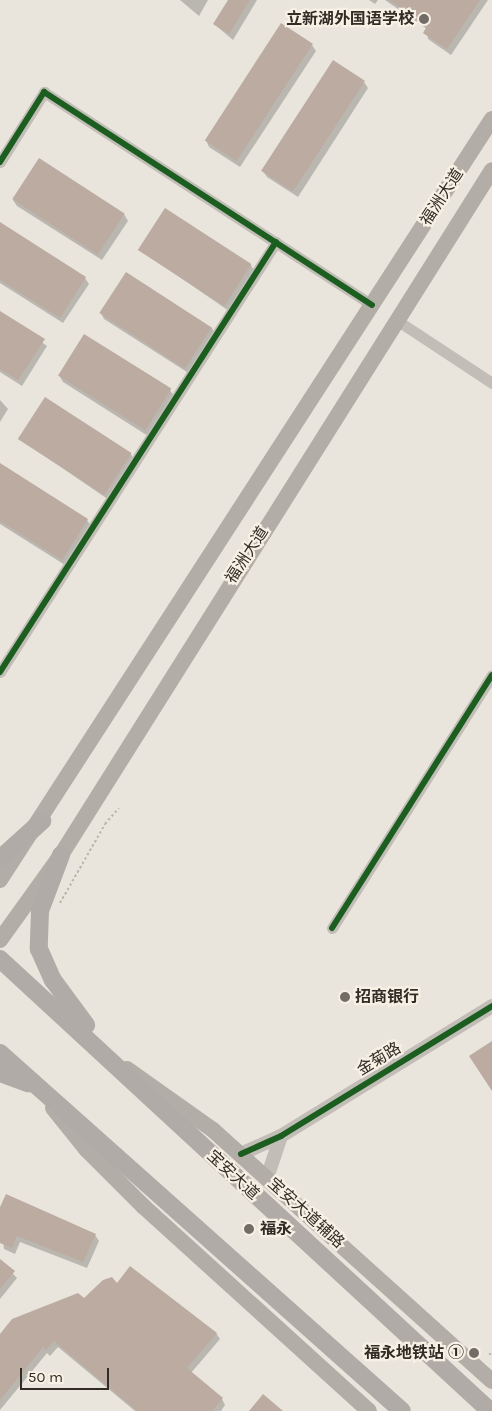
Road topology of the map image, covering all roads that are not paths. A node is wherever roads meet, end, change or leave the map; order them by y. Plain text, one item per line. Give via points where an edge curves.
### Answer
1 (492, 119) edge
2 (0, 162) edge
3 (492, 170) edge
4 (276, 242) junction
5 (372, 305) junction
6 (398, 321) junction
7 (492, 383) edge
8 (0, 672) edge
9 (492, 675) edge
10 (42, 821) junction
11 (61, 855) junction
12 (0, 859) edge
13 (0, 880) edge
14 (332, 928) dead end
15 (0, 940) edge
16 (0, 959) edge
17 (492, 1006) edge
18 (0, 1053) edge
19 (110, 1057) junction
20 (0, 1073) edge
21 (34, 1085) junction
22 (281, 1136) junction
23 (241, 1154) junction
24 (267, 1178) junction
25 (492, 1381) edge
26 (369, 1411) edge
27 (402, 1411) edge
28 (490, 1411) edge

1 - 5 main road, 福洲大道
2 - 4 street via 44,92
3 - 6 main road, 福洲大道
4 - 5 street
4 - 8 street
5 - 10 main road, 福洲大道
6 - 7 street
6 - 11 main road, 福洲大道
9 - 14 street
10 - 12 main road
10 - 13 main road, 福洲大道
11 - 15 main road, 福洲大道
11 - 19 main road via 40,911 39,950 62,994
16 - 19 main road, 宝安大道
17 - 22 street, 金菊路
18 - 21 main road
19 - 23 main road, 宝安大道辅路 via 187,1109
19 - 28 main road, 宝安大道
20 - 21 main road
21 - 26 main road via 115,1179
21 - 27 main road
22 - 23 street, 金菊路
22 - 24 street
23 - 24 main road, 宝安大道辅路
24 - 25 main road, 宝安大道辅路

